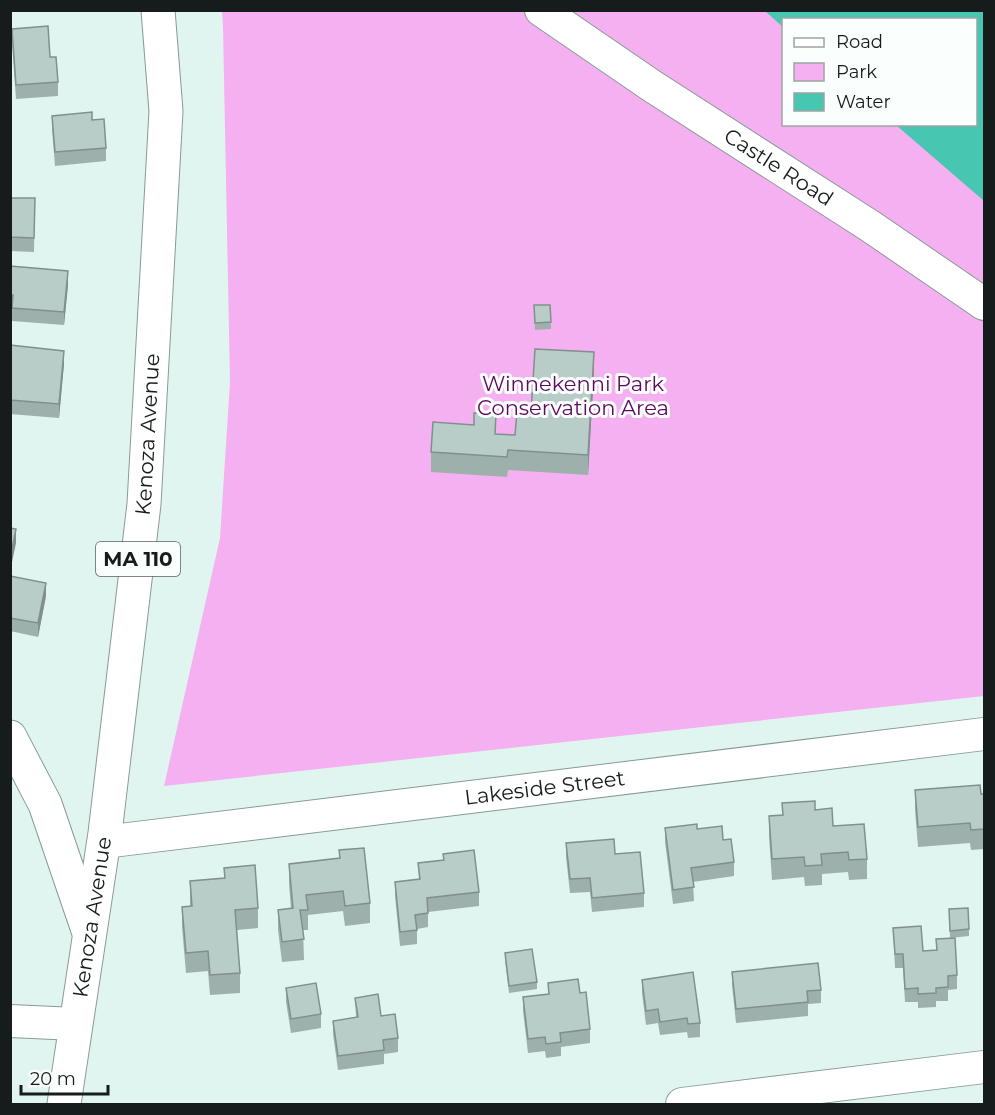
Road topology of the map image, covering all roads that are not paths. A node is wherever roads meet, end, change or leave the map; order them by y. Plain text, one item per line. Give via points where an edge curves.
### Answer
1 (158, 10) edge
2 (541, 10) edge
3 (984, 304) edge
4 (984, 734) edge
5 (10, 737) edge
6 (104, 842) junction
7 (90, 934) junction
8 (10, 1021) edge
9 (76, 1024) junction
10 (984, 1067) edge
11 (64, 1104) edge
12 (682, 1104) edge

1 - 6 main road, Kenoza Avenue / MA 110 via 166,111 144,504
2 - 3 street, Castle Road
4 - 6 street, Lakeside Street
5 - 7 main road via 45,804
6 - 7 main road, Kenoza Avenue / MA 110
7 - 9 main road, Kenoza Avenue / MA 110
8 - 9 street
9 - 11 main road, Kenoza Avenue / MA 110
10 - 12 street

